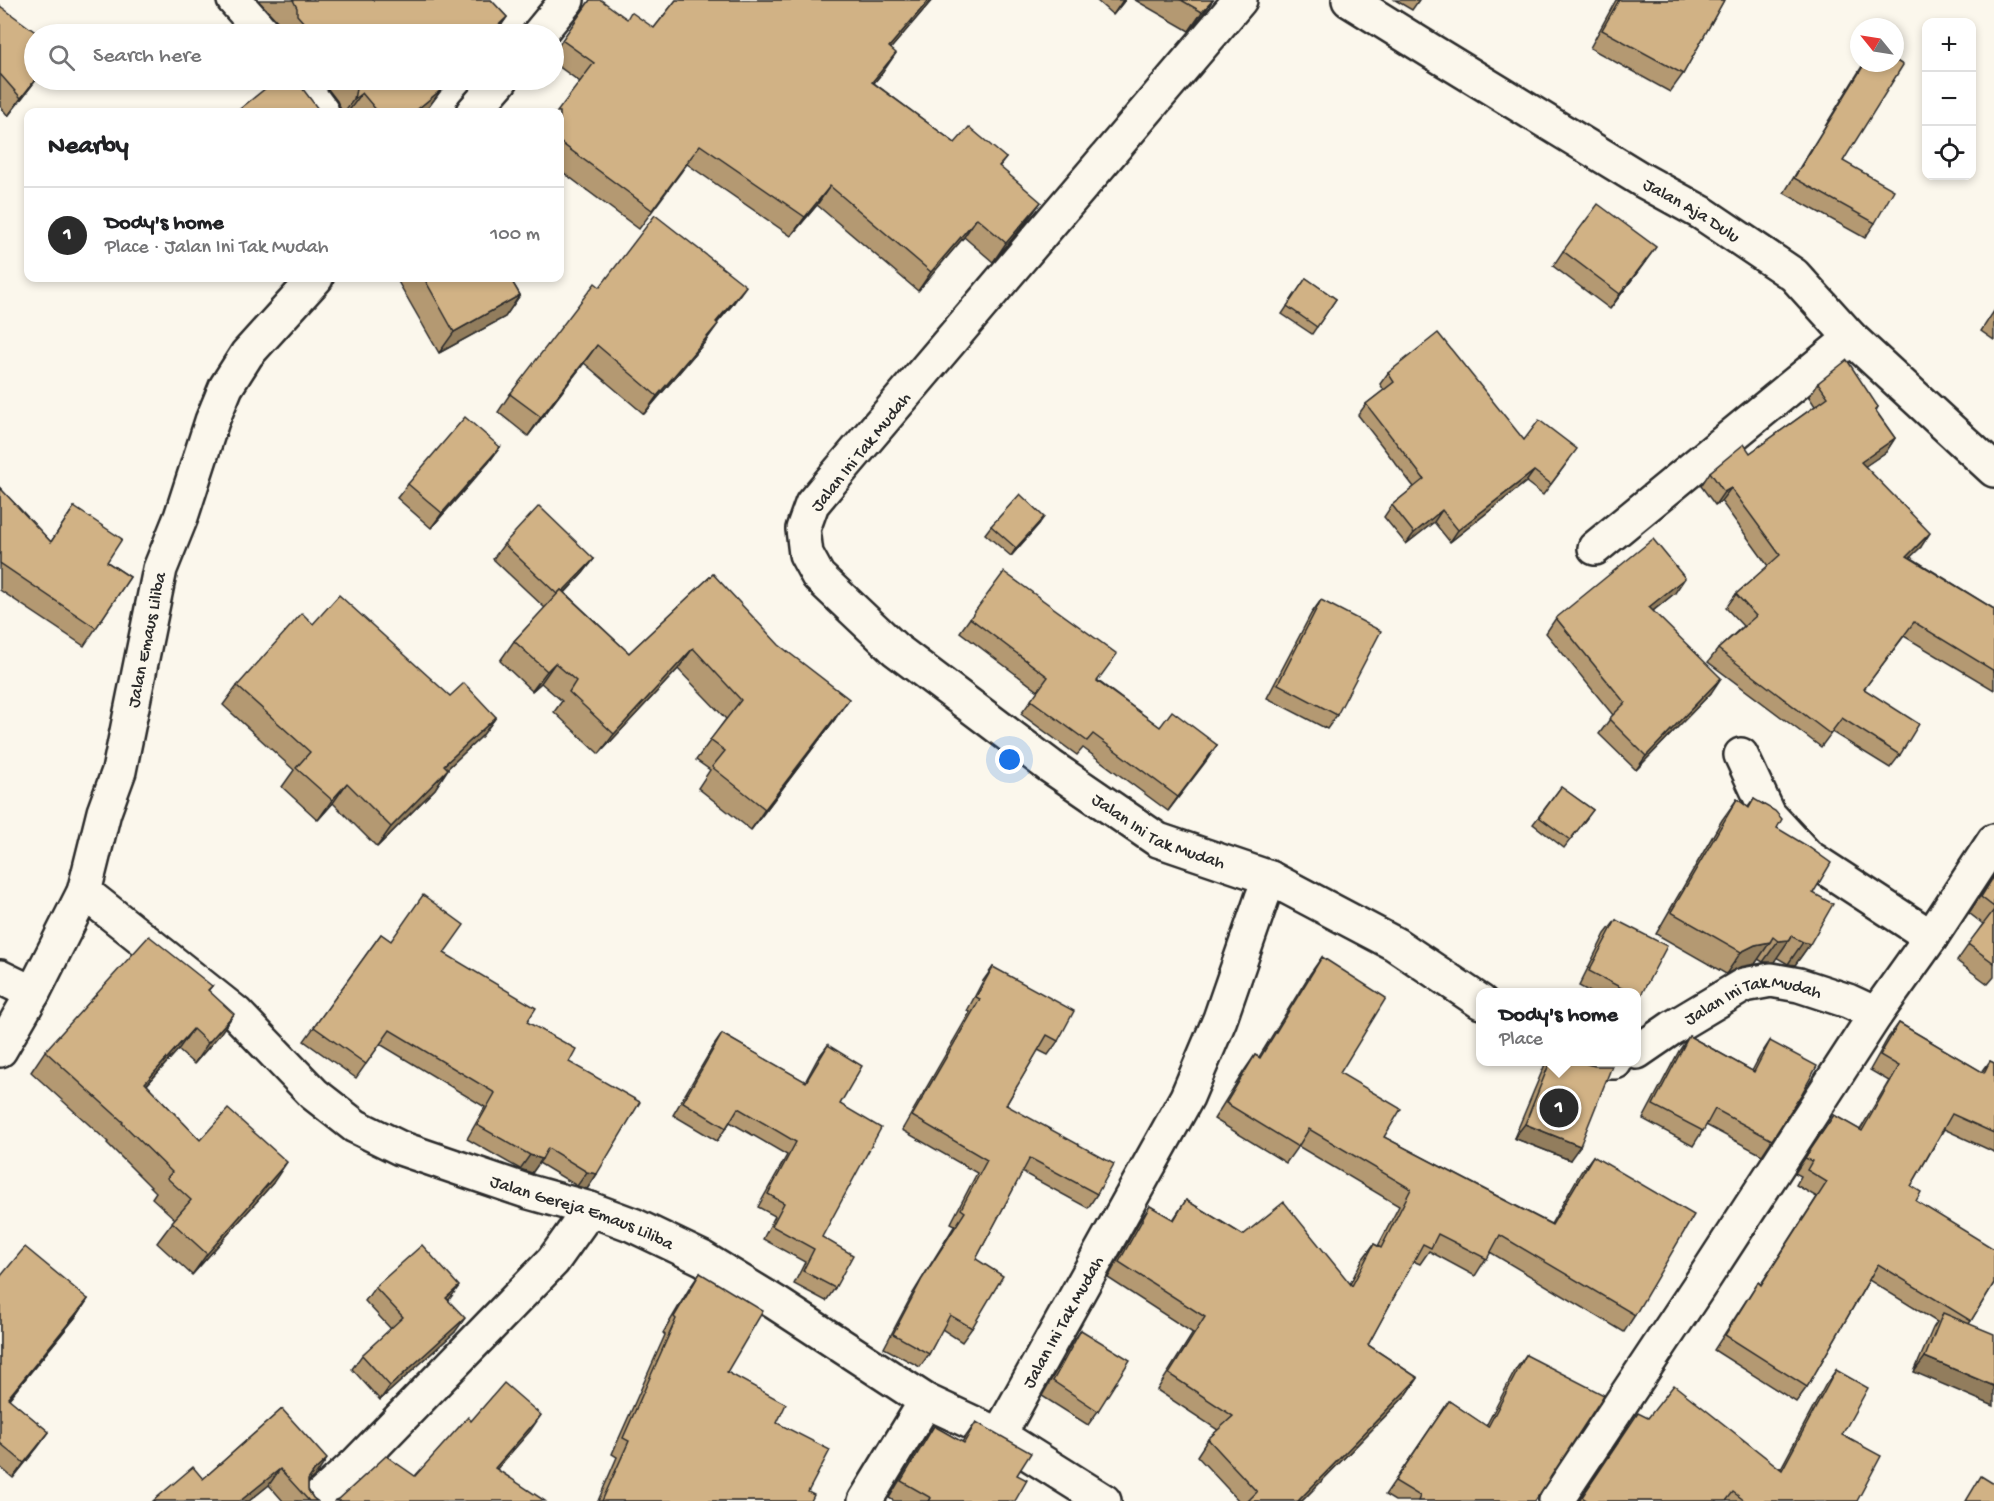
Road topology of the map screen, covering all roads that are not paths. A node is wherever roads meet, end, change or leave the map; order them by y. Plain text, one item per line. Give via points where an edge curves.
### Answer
1 (234, 0) edge
2 (567, 0) edge
3 (1240, 0) edge
4 (1349, 0) edge
5 (255, 24) edge
6 (547, 24) edge
7 (306, 90) edge
8 (492, 90) edge
9 (319, 108) edge
10 (476, 108) edge
11 (312, 282) edge
12 (1851, 338) junction
13 (1994, 470) edge
14 (1595, 548) dead end
15 (1741, 756) dead end
16 (1994, 841) edge
17 (1270, 878) junction
18 (84, 892) junction
19 (1931, 937) junction
20 (0, 977) edge
21 (33, 993) junction
22 (1476, 999) edge
23 (1876, 1014) junction
24 (1641, 1049) edge
25 (0, 1050) edge
26 (590, 1209) junction
27 (926, 1401) junction
28 (999, 1435) junction
29 (315, 1501) edge
30 (865, 1501) edge
31 (1104, 1501) edge
32 (1556, 1501) edge

1 - 5 street
2 - 6 street
3 - 17 street, Jalan Ini Tak Mudah via 812,504 803,529 806,554 818,576 895,649 1050,766 1158,840
4 - 12 street, Jalan Aja Dulu via 1702,213 1794,275
7 - 9 street
8 - 10 street
11 - 18 street, Jalan Emaus Liliba via 247,354 226,387 212,421 160,569 119,771 104,812
12 - 13 street, Jalan Aja Dulu
12 - 14 street
15 - 19 street via 1769,815 1807,856
16 - 19 street
17 - 22 street, Jalan Ini Tak Mudah via 1395,944
17 - 28 street, Jalan Ini Tak Mudah via 1220,1019 1187,1097
18 - 21 street, Jalan Emaus Liliba
18 - 26 street, Jalan Gereja Emaus Liliba via 236,1014 314,1094 356,1126 400,1148
19 - 23 street
20 - 21 street
21 - 25 street, Jalan Emaus Liliba
23 - 24 street, Jalan Ini Tak Mudah via 1799,985 1771,980 1744,985
23 - 32 street
26 - 27 street, Jalan Gereja Emaus Liliba via 702,1258
26 - 29 street via 553,1261 357,1463
27 - 28 street, Jalan Gereja Emaus Liliba
27 - 30 street
28 - 31 street, Jalan Gereja Emaus Liliba

